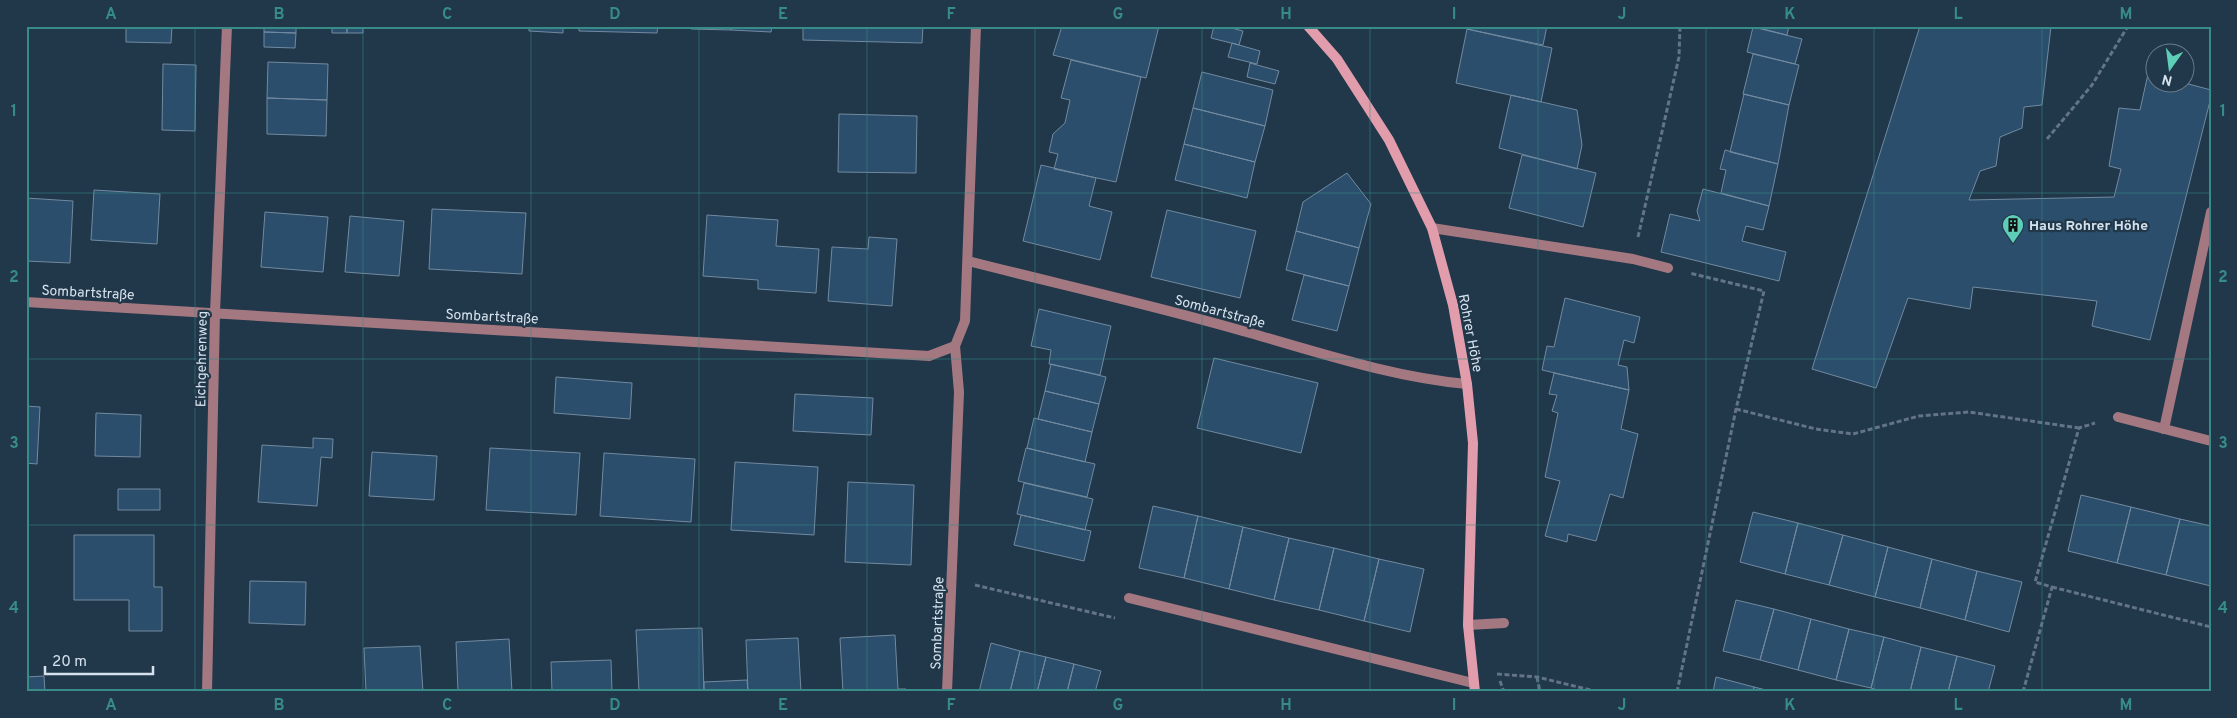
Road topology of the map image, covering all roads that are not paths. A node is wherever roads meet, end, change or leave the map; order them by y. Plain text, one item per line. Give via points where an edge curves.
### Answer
1 (227, 26) edge
2 (976, 26) edge
3 (1308, 26) edge
4 (2211, 212) edge
5 (1432, 228) junction
6 (968, 261) junction
7 (1668, 268) road end
8 (26, 302) edge
9 (216, 313) junction
10 (954, 346) junction
11 (1466, 384) junction
12 (2118, 417) road end
13 (2164, 429) junction
14 (2211, 441) edge
15 (1129, 598) road end
16 (1504, 623) dead end
17 (1468, 625) junction
18 (1474, 687) edge
19 (207, 692) edge
20 (947, 692) edge

1 - 9 street, Eichgehrenweg
2 - 6 street, Sombartstraße
3 - 5 street, Rohrer Höhe via 1337,58 1389,140
4 - 13 street
5 - 7 street via 1632,259
5 - 11 street, Rohrer Höhe via 1453,305
6 - 10 street, Sombartstraße via 965,321
6 - 11 street, Sombartstraße via 1249,332 1335,358 1431,381
8 - 9 street, Sombartstraße
9 - 10 street, Sombartstraße via 929,356
9 - 19 street, Eichgehrenweg
10 - 20 street, Sombartstraße via 959,392
11 - 17 street, Rohrer Höhe via 1473,443
12 - 13 street
13 - 14 street
15 - 18 street, Rohrer Höhe
16 - 17 street
17 - 18 street, Rohrer Höhe

